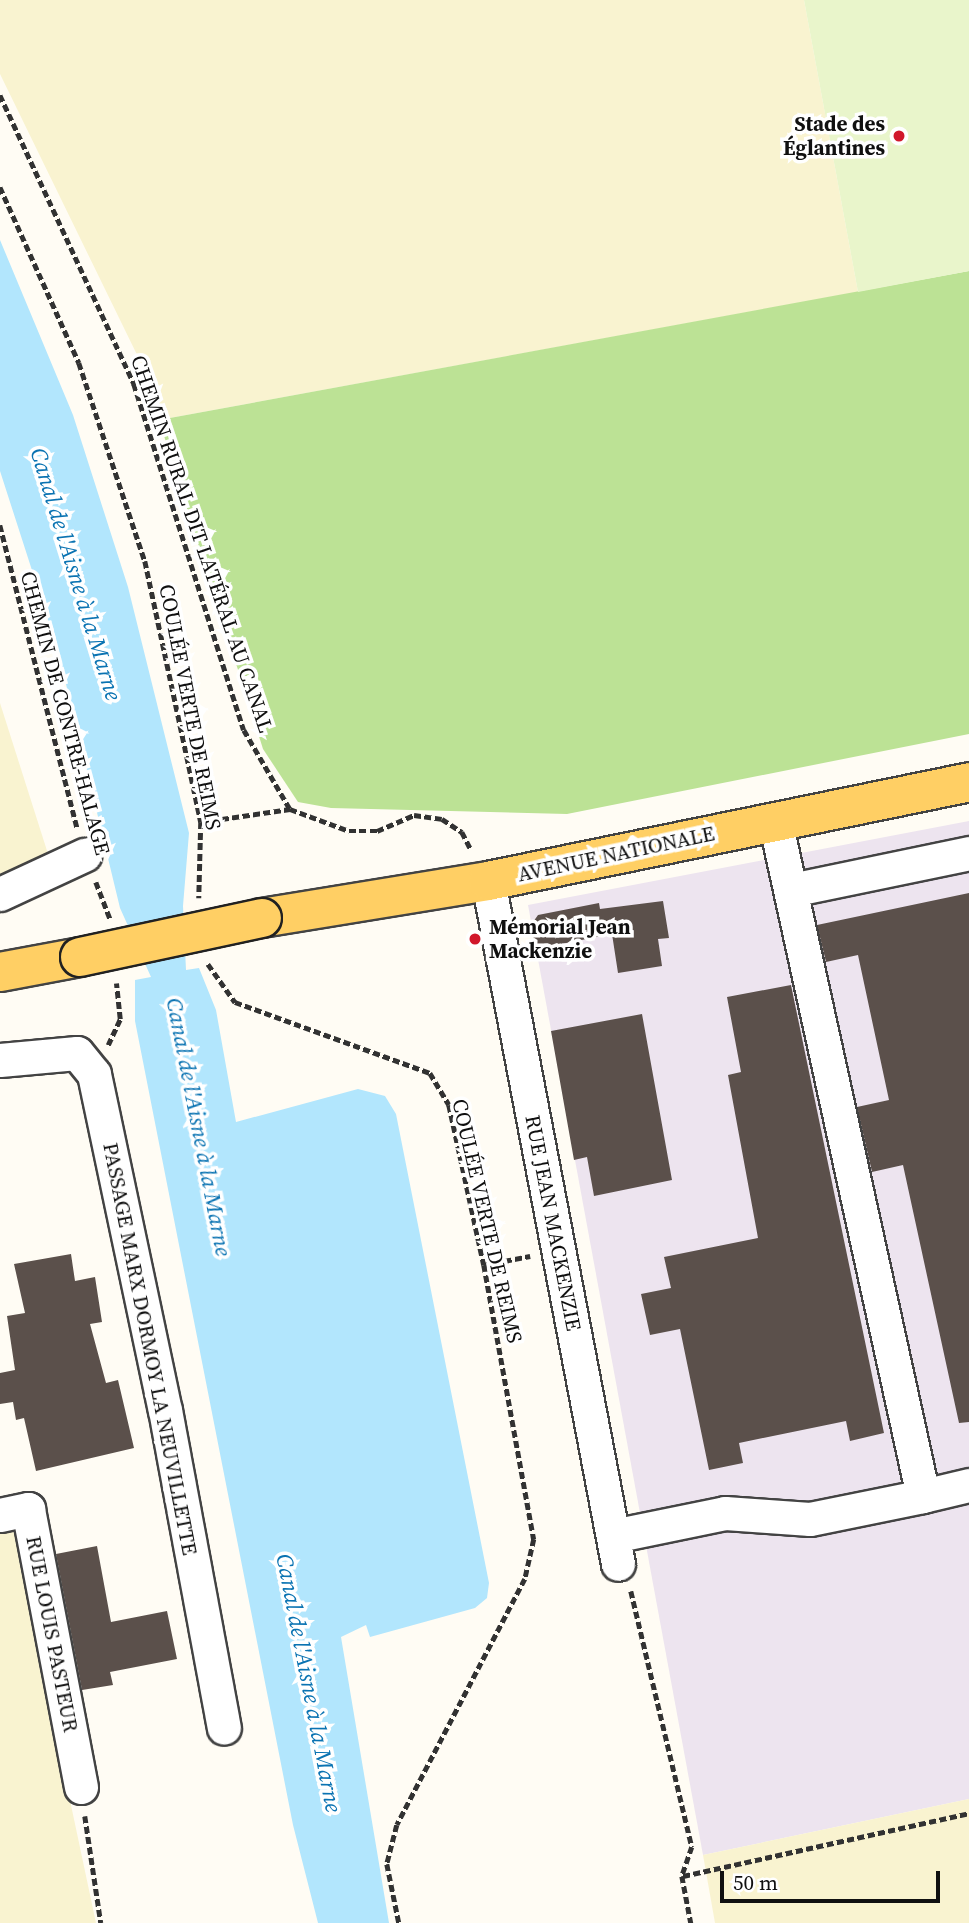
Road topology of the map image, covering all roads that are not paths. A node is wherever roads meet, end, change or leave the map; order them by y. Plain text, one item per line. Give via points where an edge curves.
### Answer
1 (969, 782) edge
2 (775, 821) junction
3 (969, 853) edge
4 (84, 855) road end
5 (488, 881) junction
6 (791, 890) junction
7 (0, 894) edge
8 (0, 972) edge
9 (0, 1060) edge
10 (969, 1485) edge
11 (923, 1496) junction
12 (0, 1515) edge
13 (224, 1728) dead end
14 (81, 1787) road end

1 - 2 main road, AVENUE NATIONALE
2 - 5 main road, AVENUE NATIONALE
2 - 6 street
3 - 6 street
4 - 7 street
5 - 8 main road, AVENUE NATIONALE, bridge via 262,918
5 - 11 street, RUE JEAN MACKENZIE via 616,1550 724,1513 810,1519
6 - 11 street
9 - 13 street, PASSAGE MARX DORMOY LA NEUVILLETTE via 77,1053 89,1062 165,1410
10 - 11 street
12 - 14 street, RUE LOUIS PASTEUR via 28,1509

